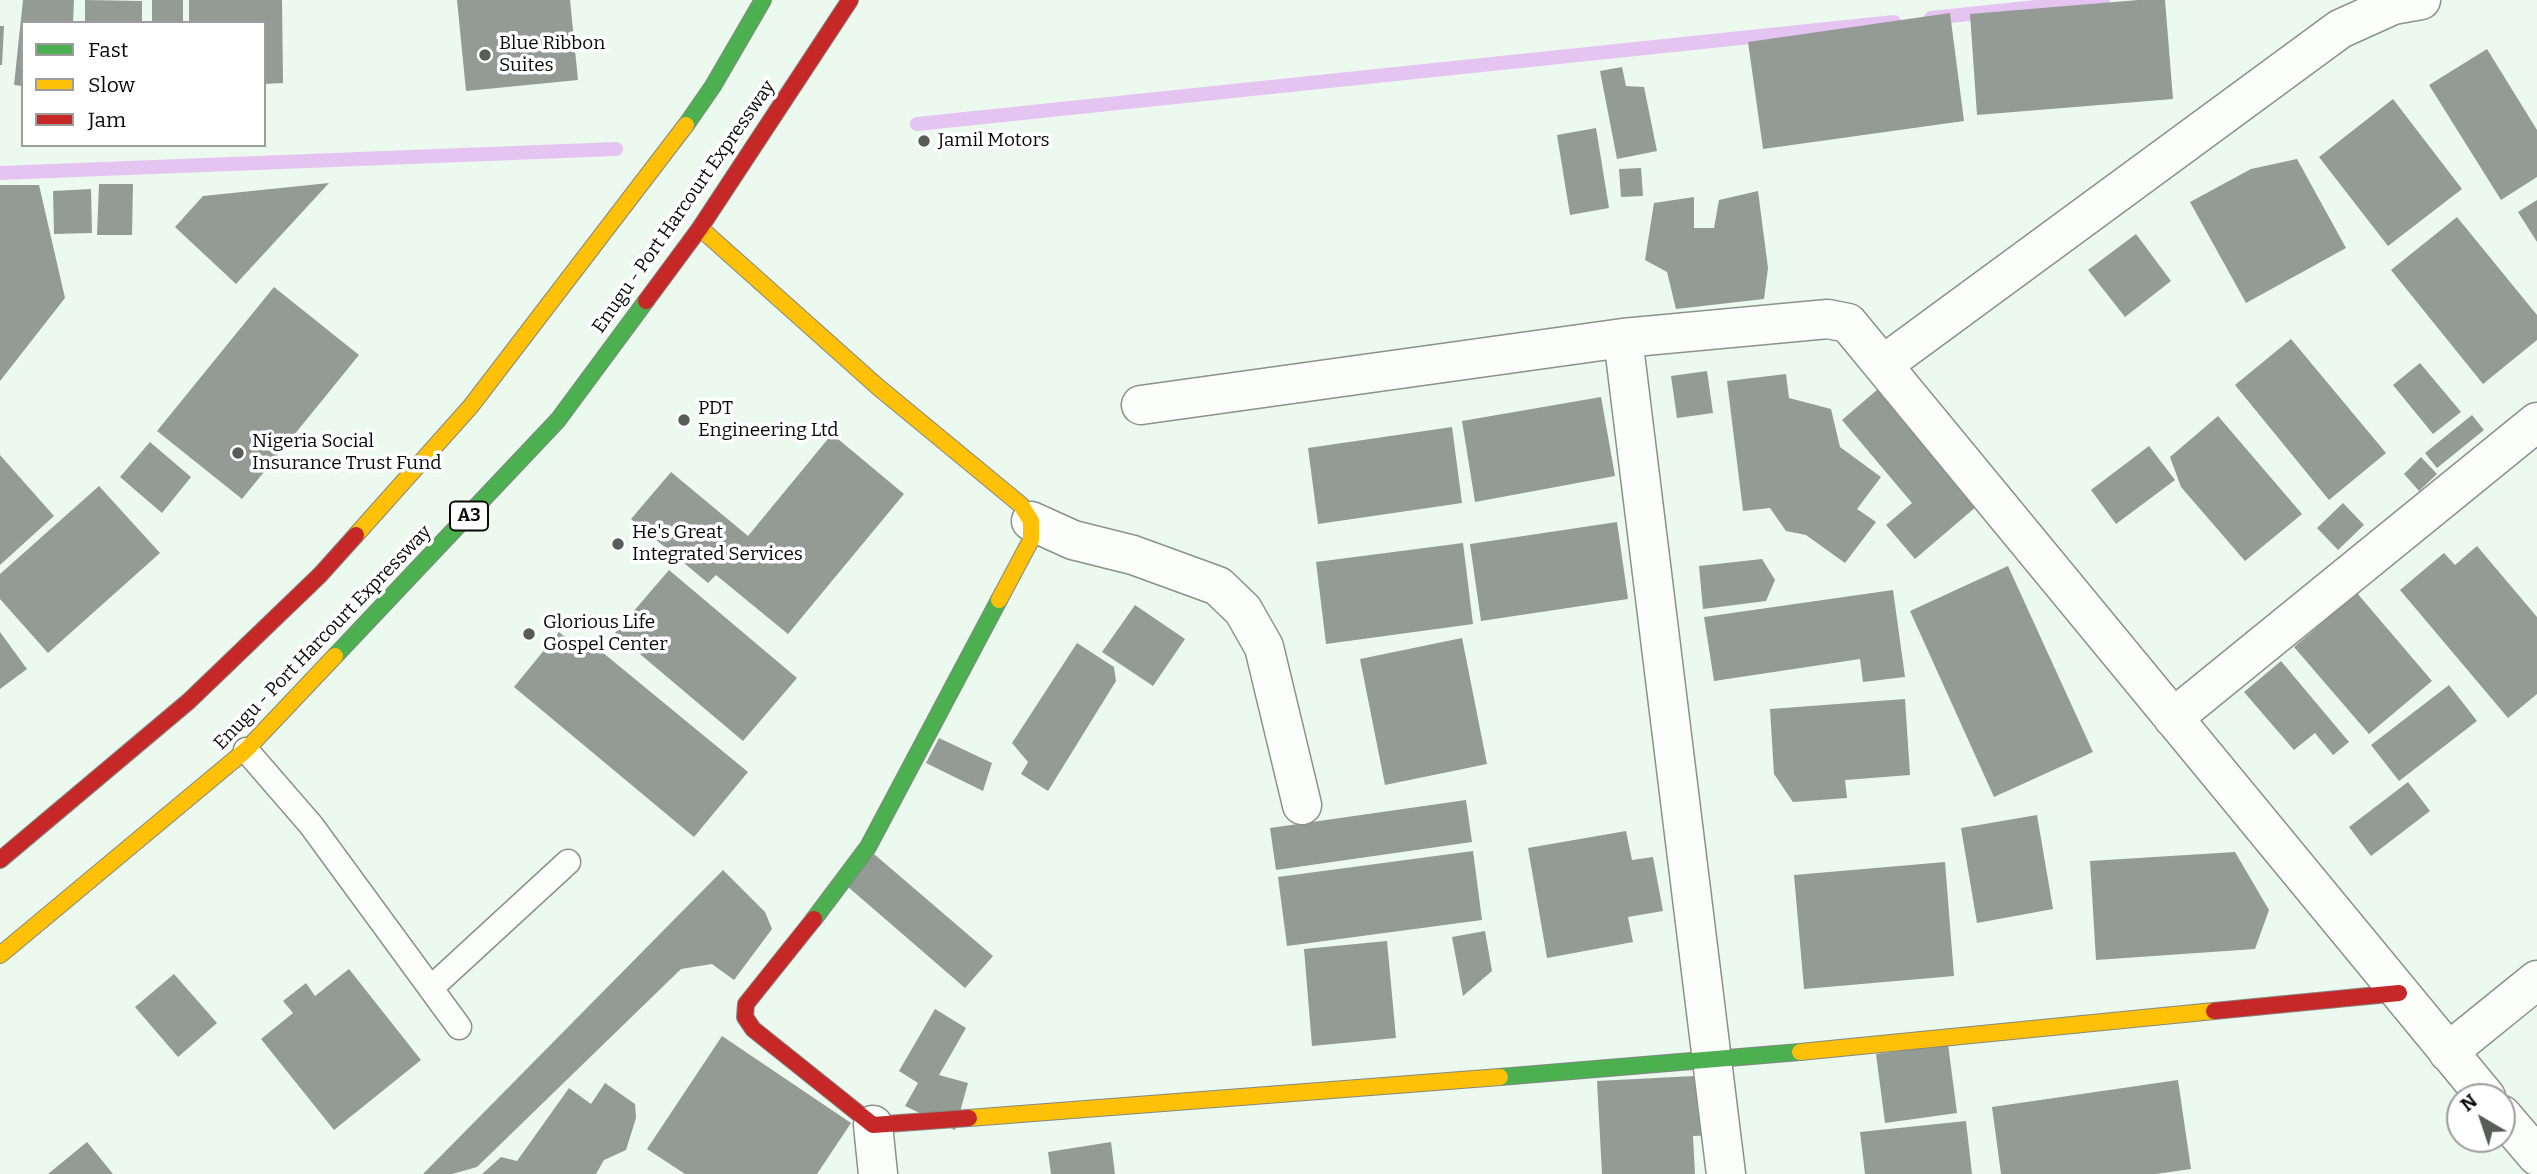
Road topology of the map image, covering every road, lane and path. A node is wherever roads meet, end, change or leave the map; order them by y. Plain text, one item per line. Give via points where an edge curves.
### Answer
1 (763, 0) edge
2 (850, 0) edge
3 (2421, 0) edge
4 (700, 228) junction
5 (1623, 338) junction
6 (1884, 364) junction
7 (1141, 405) dead end
8 (2537, 422) edge
9 (1031, 521) junction
10 (2174, 718) junction
11 (246, 751) junction
12 (1302, 804) dead end
13 (0, 860) edge
14 (568, 862) dead end
15 (0, 955) edge
16 (2537, 980) edge
17 (431, 988) junction
18 (2399, 993) junction
19 (459, 1027) dead end
20 (2448, 1052) junction
21 (1713, 1061) junction
22 (2474, 1083) edge
23 (873, 1125) junction
24 (2516, 1131) edge
25 (2537, 1156) edge
26 (878, 1174) edge
27 (1727, 1174) edge

1 - 13 main road via 674,144 453,426 320,575 189,701
2 - 4 main road, Enugu - Port Harcourt Expressway / A3
3 - 6 street via 2393,5 2340,29
4 - 9 main road via 878,387 1021,505
4 - 11 main road, Enugu - Port Harcourt Expressway / A3 via 558,420
5 - 6 street via 1838,319 1848,323
5 - 7 street
5 - 21 street
6 - 10 street
8 - 10 street
9 - 12 street via 1073,540 1133,555 1217,586 1243,610 1264,647
9 - 23 main road via 1031,540 868,846 851,874 746,1004 745,1017 753,1030
10 - 18 street
11 - 15 main road, Enugu - Port Harcourt Expressway / A3
11 - 17 lane via 311,825
14 - 17 lane
16 - 20 street
17 - 19 lane
18 - 20 street
18 - 21 main road
20 - 22 street
21 - 23 main road
21 - 27 street
23 - 26 street
24 - 25 street

